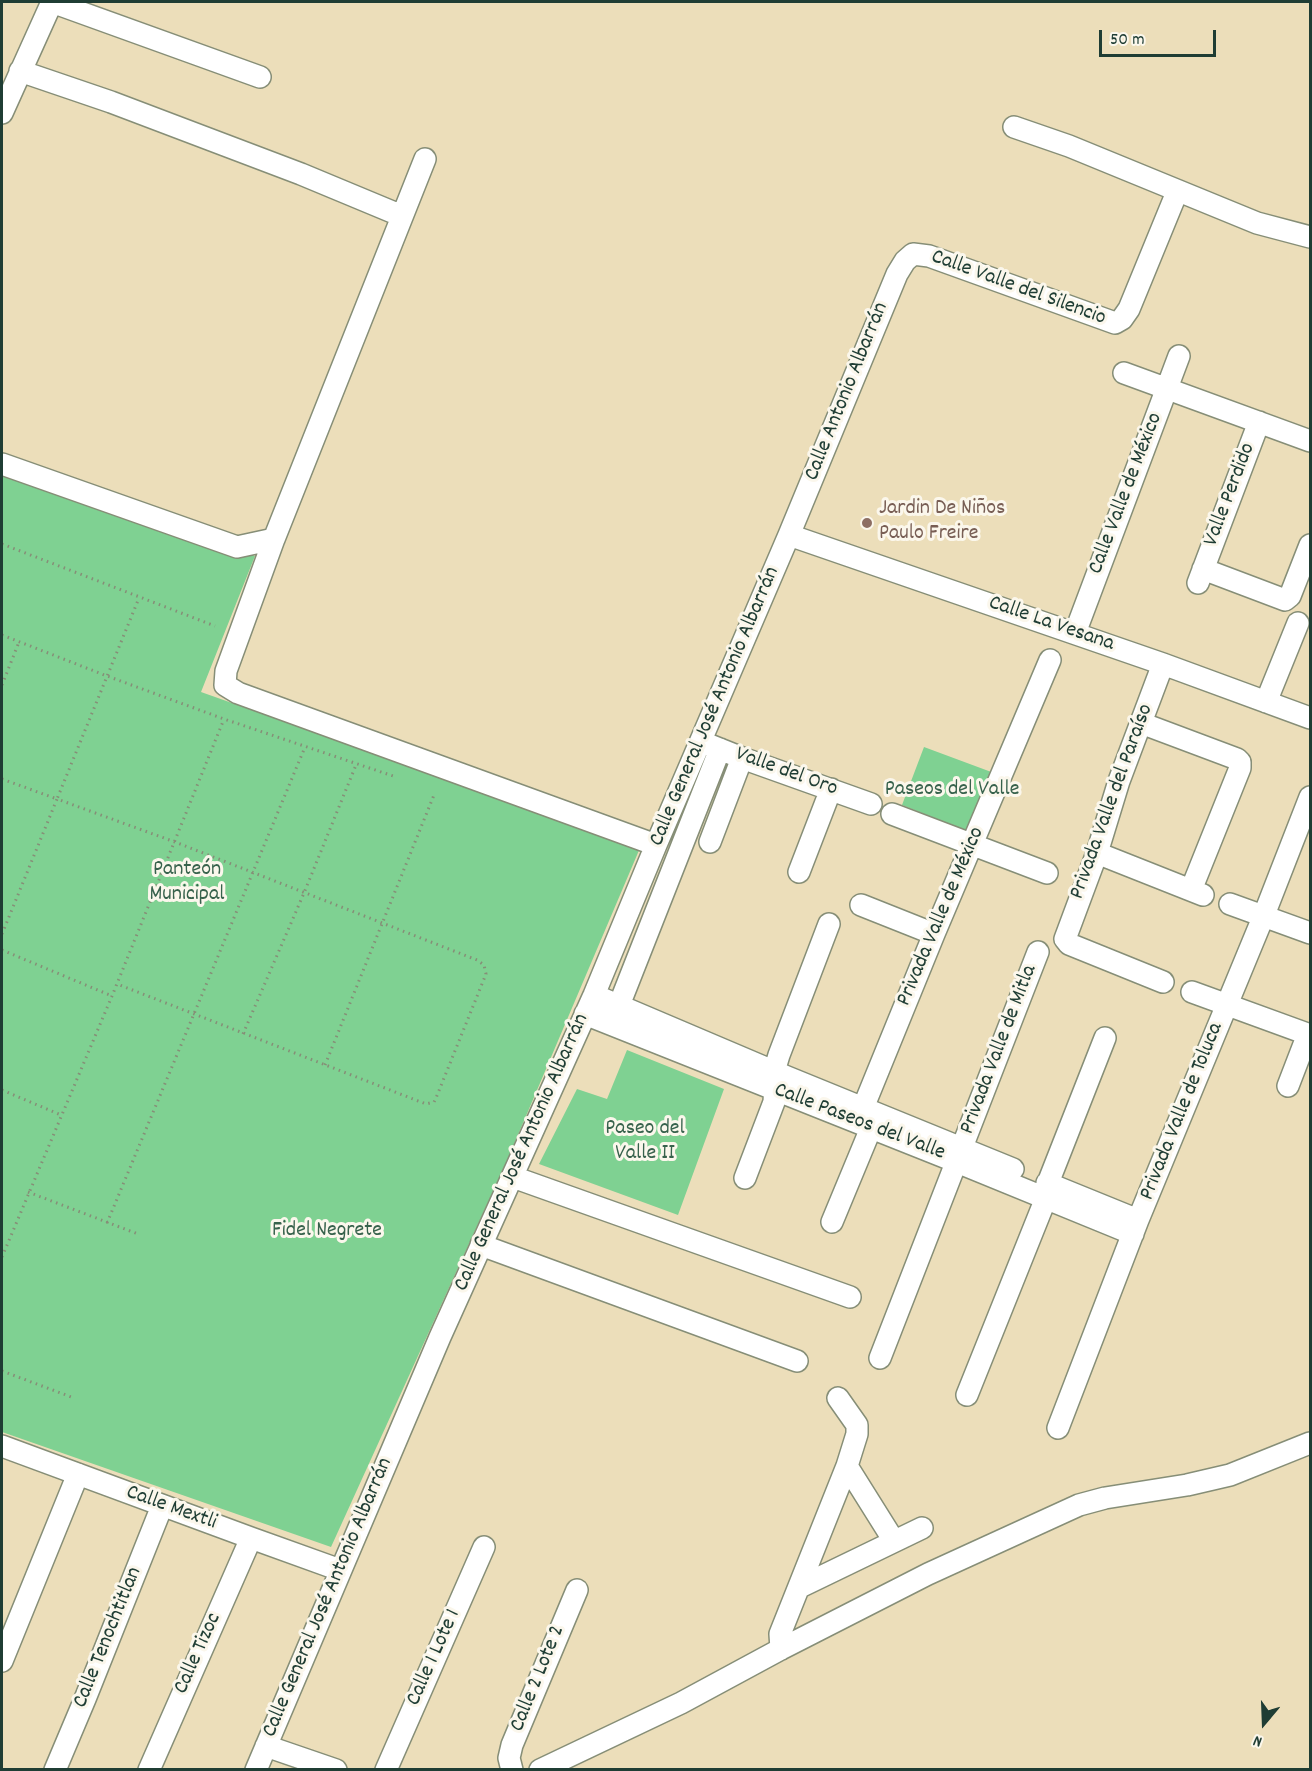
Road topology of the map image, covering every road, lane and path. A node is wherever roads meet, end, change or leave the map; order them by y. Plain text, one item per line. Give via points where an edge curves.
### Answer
1 (52, 2) edge
2 (20, 71) junction
3 (260, 76) dead end
4 (2, 113) edge
5 (1014, 128) dead end
6 (425, 159) dead end
7 (1177, 192) junction
8 (402, 216) junction
9 (1311, 237) edge
10 (913, 254) joint
11 (1179, 356) dead end
12 (1124, 373) dead end
13 (1167, 388) junction
14 (1259, 422) junction
15 (1311, 441) edge
16 (2, 464) edge
17 (789, 535) junction
18 (274, 539) junction
19 (2, 544) edge
20 (1311, 545) edge
21 (139, 598) junction
22 (1298, 623) dead end
23 (215, 626) dead end
24 (1075, 633) junction
25 (2, 635) edge
26 (19, 642) junction
27 (1050, 660) dead end
28 (1163, 663) junction
29 (107, 676) junction
30 (2, 685) edge
31 (1266, 702) junction
32 (224, 718) junction
33 (1311, 718) edge
34 (1141, 723) junction
35 (711, 745) junction
36 (305, 747) junction
37 (742, 759) junction
38 (356, 765) junction
39 (396, 777) dead end
40 (2, 779) edge
41 (831, 789) junction
42 (434, 795) dead end
43 (1311, 797) edge
44 (57, 799) junction
45 (871, 804) dead end
46 (892, 813) dead end
47 (1305, 827) edge
48 (175, 842) junction
49 (710, 842) dead end
50 (973, 844) junction
51 (656, 845) junction
52 (1096, 853) junction
53 (799, 872) dead end
54 (253, 873) junction
55 (1047, 873) dead end
56 (304, 893) junction
57 (1230, 904) dead end
58 (861, 905) dead end
59 (1264, 915) junction
60 (381, 923) junction
61 (829, 924) dead end
62 (1311, 933) edge
63 (2, 934) edge
64 (934, 934) junction
65 (2, 950) edge
66 (1038, 952) dead end
67 (1163, 982) dead end
68 (117, 984) junction
69 (1192, 992) dead end
70 (594, 994) junction
71 (112, 996) junction
72 (1226, 1005) junction
73 (193, 1014) junction
74 (585, 1014) junction
75 (615, 1015) junction
76 (243, 1034) junction
77 (1309, 1034) edge
78 (1105, 1038) dead end
79 (325, 1065) junction
80 (775, 1081) junction
81 (1288, 1086) dead end
82 (2, 1090) edge
83 (863, 1108) junction
84 (61, 1115) junction
85 (871, 1128) junction
86 (959, 1155) junction
87 (513, 1177) junction
88 (745, 1178) dead end
89 (1047, 1191) junction
90 (28, 1192) junction
91 (832, 1222) dead end
92 (107, 1223) junction
93 (1136, 1227) junction
94 (138, 1234) dead end
95 (481, 1245) junction
96 (2, 1257) edge
97 (850, 1297) dead end
98 (880, 1358) dead end
99 (797, 1361) dead end
100 (2, 1371) edge
101 (968, 1395) dead end
102 (74, 1398) dead end
103 (838, 1398) dead end
104 (1058, 1428) dead end
105 (1311, 1443) edge
106 (4, 1452) edge
107 (847, 1466) junction
108 (78, 1474) junction
109 (162, 1506) junction
110 (922, 1528) dead end
111 (251, 1538) junction
112 (894, 1541) junction
113 (484, 1547) dead end
114 (340, 1570) junction
115 (800, 1587) junction
116 (577, 1590) dead end
117 (781, 1649) junction
118 (2, 1660) edge
119 (266, 1746) junction
120 (55, 1770) edge
121 (149, 1770) edge
122 (256, 1770) edge
123 (336, 1770) edge
124 (386, 1770) edge
125 (512, 1770) edge
126 (540, 1770) edge

1 - 2 street
1 - 3 street
2 - 4 street
2 - 8 street via 301,174
5 - 7 street
6 - 8 street
7 - 9 street via 1257,223
7 - 10 street, Calle Valle del Silencio via 1129,309 1115,323 929,256
8 - 18 street
10 - 17 street, Calle Antonio Albarrán via 897,274
11 - 13 street, Calle Valle de México
12 - 13 street
13 - 14 street
13 - 24 street, Calle Valle de México
14 - 15 street
14 - 20 street, Valle Perdido via 1200,576 1285,600
16 - 18 street via 237,547
17 - 24 street, Calle La Vesana
17 - 35 street, Calle General José Antonio Albarrán
18 - 51 street via 226,671 227,687
19 - 21 path
21 - 23 path
21 - 29 path
22 - 31 street
24 - 28 street, Calle La Vesana
25 - 26 path
26 - 29 path
26 - 30 path
27 - 50 street, Privada Valle de México
28 - 31 street, Calle La Vesana
28 - 34 street, Privada Valle del Paraíso
29 - 32 path
29 - 44 path
31 - 33 street, Calle La Vesana
32 - 36 path
32 - 48 path
34 - 52 street, Privada Valle del Paraíso
34 - 52 street via 1237,759 1240,768 1197,892
35 - 37 street, Valle del Oro
35 - 51 street, Calle General José Antonio Albarrán
35 - 75 street
36 - 38 path
36 - 54 path
37 - 41 street, Valle del Oro
37 - 49 street
38 - 39 path
38 - 56 path
40 - 44 path
41 - 45 street, Valle del Oro
41 - 53 street
42 - 60 path
43 - 47 street, Privada Valle de Toluca
44 - 48 path
44 - 63 path
46 - 50 street
47 - 59 street, Privada Valle de Toluca
48 - 54 path
48 - 68 path
50 - 55 street
50 - 64 street, Privada Valle de México
51 - 70 street, Calle General José Antonio Albarrán
52 - 67 street, Privada Valle del Paraíso via 1066,941
54 - 56 path
54 - 73 path
56 - 60 path
56 - 76 path
57 - 59 street
58 - 64 street
59 - 62 street
59 - 72 street, Privada Valle de Toluca
60 - 79 path
60 - 79 path via 477,960 486,968 484,980 434,1102 418,1102
61 - 80 street via 779,1055
64 - 83 street, Privada Valle de México
65 - 71 path
66 - 86 street, Privada Valle de Mitla
68 - 71 path
68 - 73 path
69 - 72 street
70 - 74 street, Calle General José Antonio Albarrán
70 - 75 street, Calle Paseos del Valle
71 - 84 path
72 - 77 street
72 - 93 street, Privada Valle de Toluca
73 - 76 path
73 - 92 path
74 - 75 street, Calle Paseos del Valle
74 - 87 street, Calle General José Antonio Albarrán
75 - 80 street, Calle Paseos del Valle
76 - 79 path
77 - 81 street
78 - 89 street
80 - 83 street, Calle Paseos del Valle
80 - 85 street, Calle Paseos del Valle
80 - 88 street via 774,1102
82 - 84 path
83 - 86 street, Calle Paseos del Valle
84 - 90 path
85 - 86 street, Calle Paseos del Valle
85 - 91 street
86 - 89 street, Calle Paseos del Valle
86 - 98 street, Privada Valle de Mitla
87 - 95 street, Calle General José Antonio Albarrán
87 - 97 street
89 - 93 street, Calle Paseos del Valle
89 - 101 street
90 - 92 path
90 - 96 path
92 - 94 path
93 - 104 street, Privada Valle de Toluca
95 - 99 street
95 - 114 street, Calle General José Antonio Albarrán
100 - 102 path
103 - 107 street via 858,1430
105 - 117 street via 1230,1475 1079,1505
106 - 108 street, Calle Mextli
107 - 112 street
107 - 115 street
108 - 109 street, Calle Mextli
108 - 118 street
109 - 111 street, Calle Mextli
109 - 120 street, Calle Tenochtitlan
110 - 112 street
111 - 114 street, Calle Mextli
111 - 121 street, Calle Tizoc
112 - 115 street
113 - 124 street, Calle 1 Lote 1
114 - 119 street, Calle General José Antonio Albarrán
115 - 117 street via 780,1634
116 - 125 street, Calle 2 Lote 2 via 512,1744
117 - 126 street
119 - 122 street, Calle General José Antonio Albarrán
119 - 123 street

